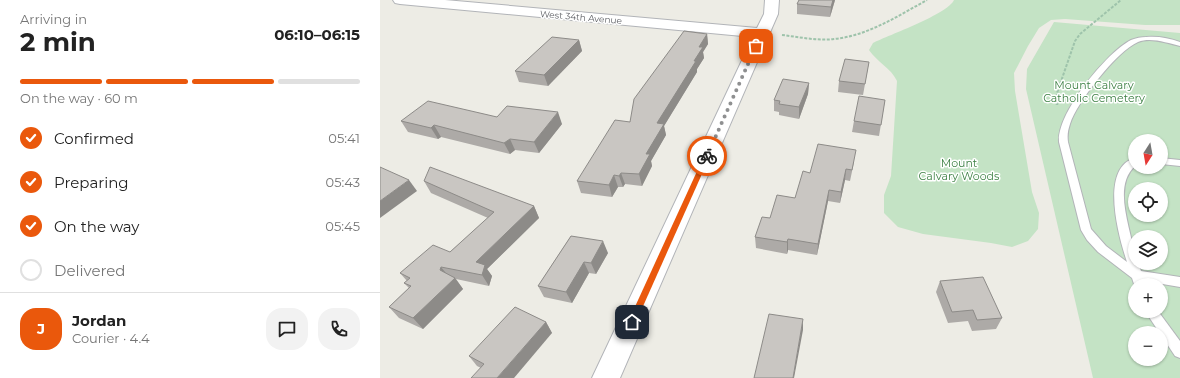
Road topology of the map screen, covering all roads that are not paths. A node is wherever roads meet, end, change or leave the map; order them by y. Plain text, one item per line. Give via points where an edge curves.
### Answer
1 (400, 0) edge
2 (544, 0) edge
3 (772, 0) edge
4 (530, 12) junction
5 (762, 33) junction
6 (1180, 44) edge
7 (1168, 161) edge
8 (1180, 163) edge
9 (1128, 166) edge
10 (1136, 278) edge
11 (1137, 278) edge
12 (1168, 281) edge
13 (1180, 282) edge
14 (1155, 318) edge
15 (1180, 352) edge
16 (606, 378) edge

1 - 4 street, West 34th Avenue
2 - 4 street
3 - 5 street via 771,14
4 - 5 street, West 34th Avenue
5 - 16 street
6 - 10 lane via 1144,39 1130,44 1111,60 1077,103 1063,130 1064,149 1086,230 1091,238
7 - 8 lane
9 - 11 lane via 1120,188 1119,205 1124,239
12 - 13 lane
14 - 15 lane

